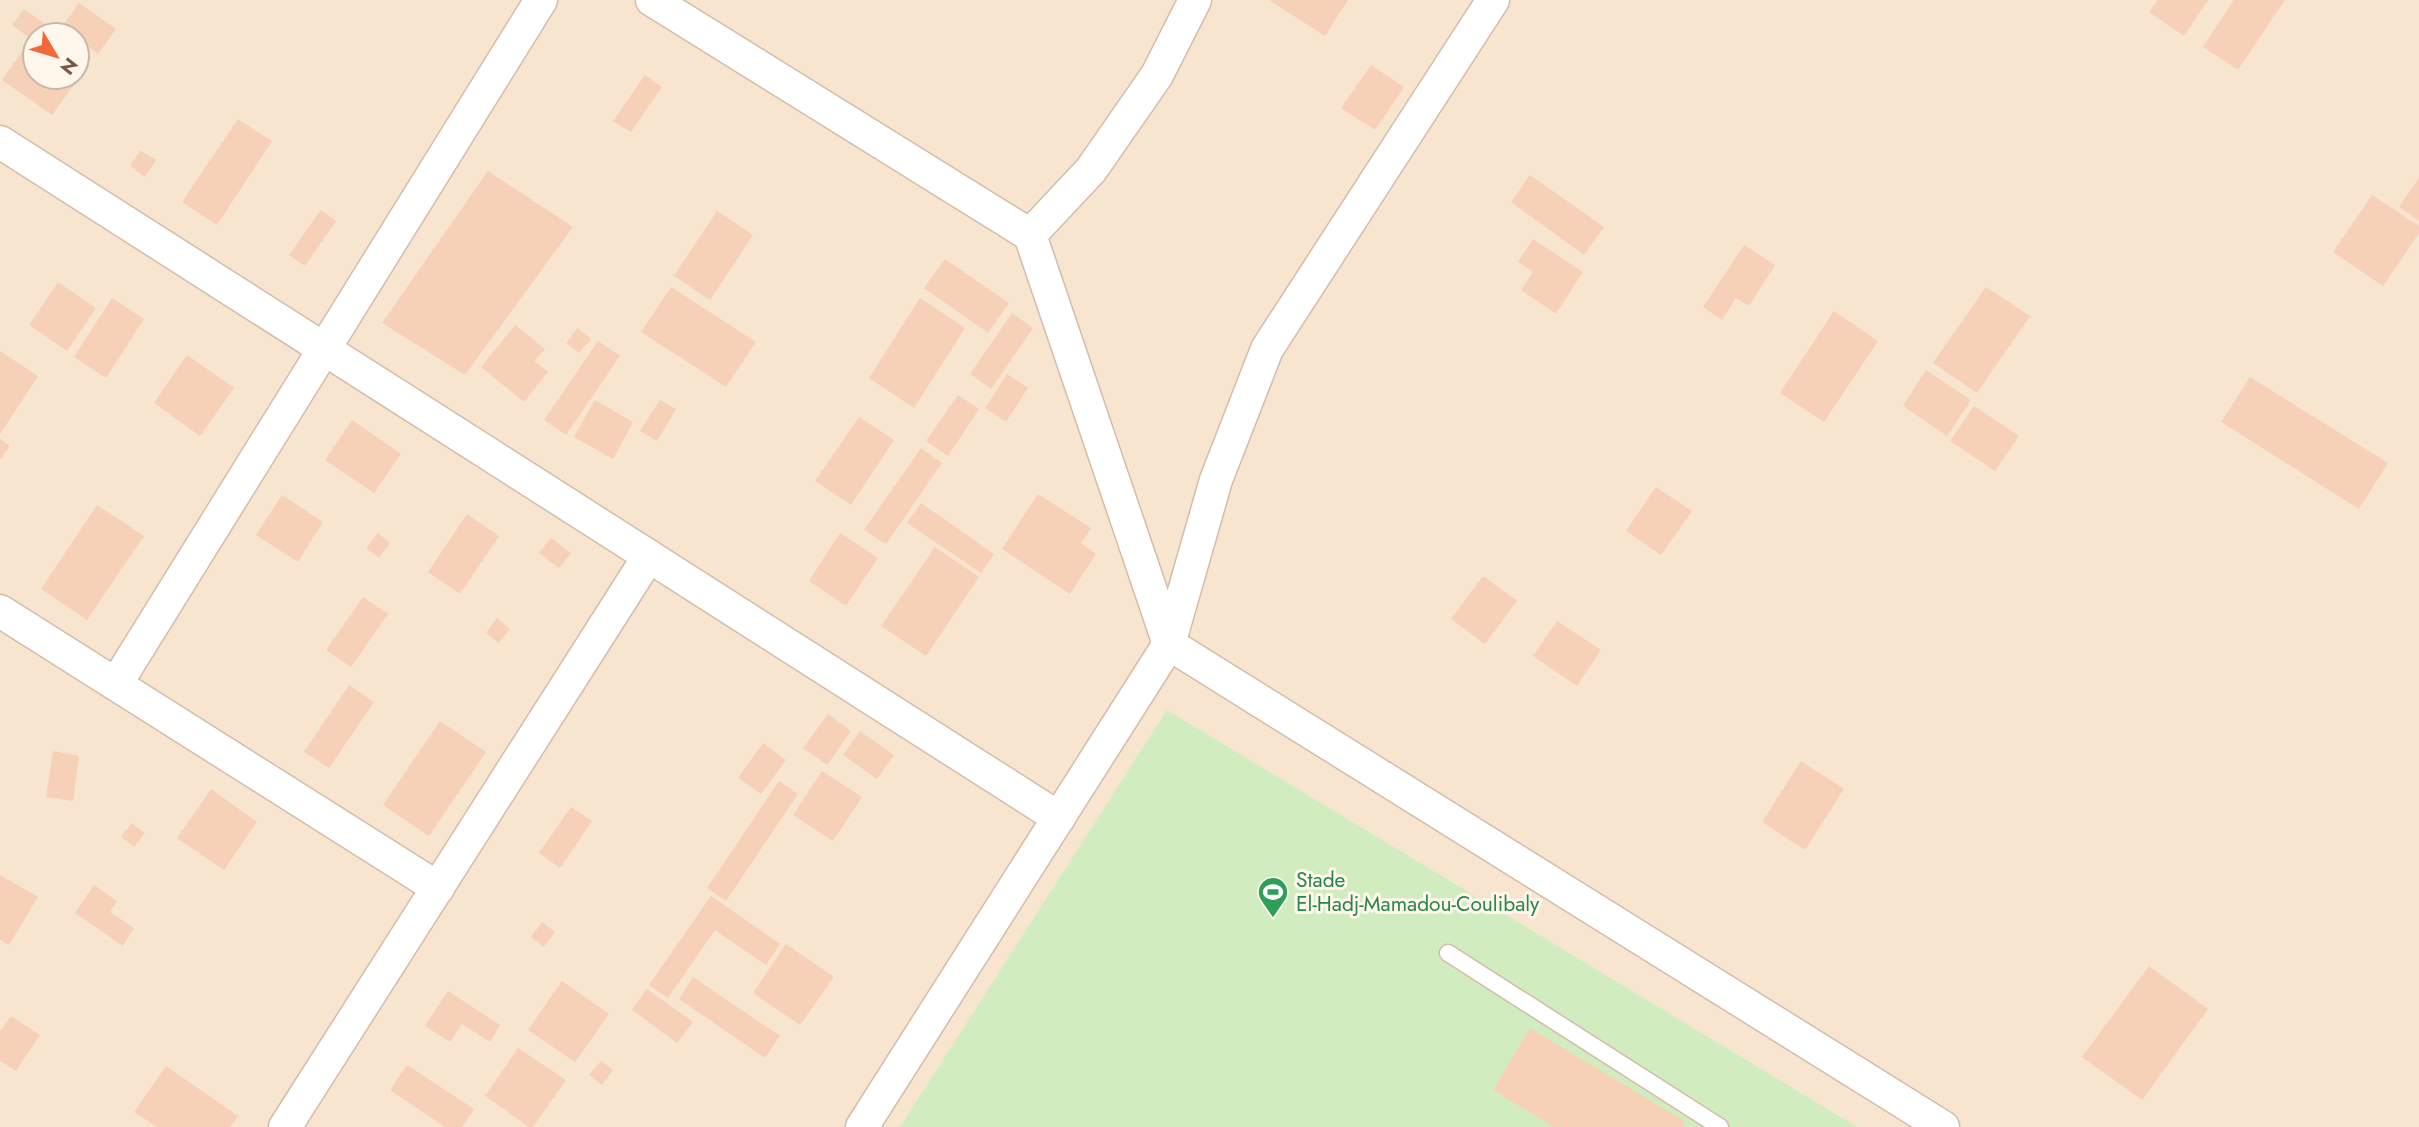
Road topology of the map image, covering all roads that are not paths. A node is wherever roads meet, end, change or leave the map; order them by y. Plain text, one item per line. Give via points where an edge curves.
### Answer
1 (541, 0) edge
2 (652, 0) edge
3 (1195, 0) edge
4 (1493, 0) edge
5 (0, 142) edge
6 (1030, 235) junction
7 (324, 348) junction
8 (649, 556) junction
9 (0, 611) edge
10 (1170, 644) junction
11 (116, 684) junction
12 (1059, 818) junction
13 (438, 888) junction
14 (1448, 953) dead end
15 (285, 1127) edge
16 (863, 1127) edge
17 (1720, 1127) edge
18 (1943, 1127) edge

1 - 7 street
2 - 6 street
3 - 6 street via 1157,75 1091,170
4 - 10 street via 1267,349 1216,480
5 - 7 street
6 - 10 street
7 - 8 street
7 - 11 street
8 - 12 street
8 - 13 street
9 - 11 street
10 - 12 street
10 - 18 street
11 - 13 street
12 - 16 street
13 - 15 street
14 - 17 lane

